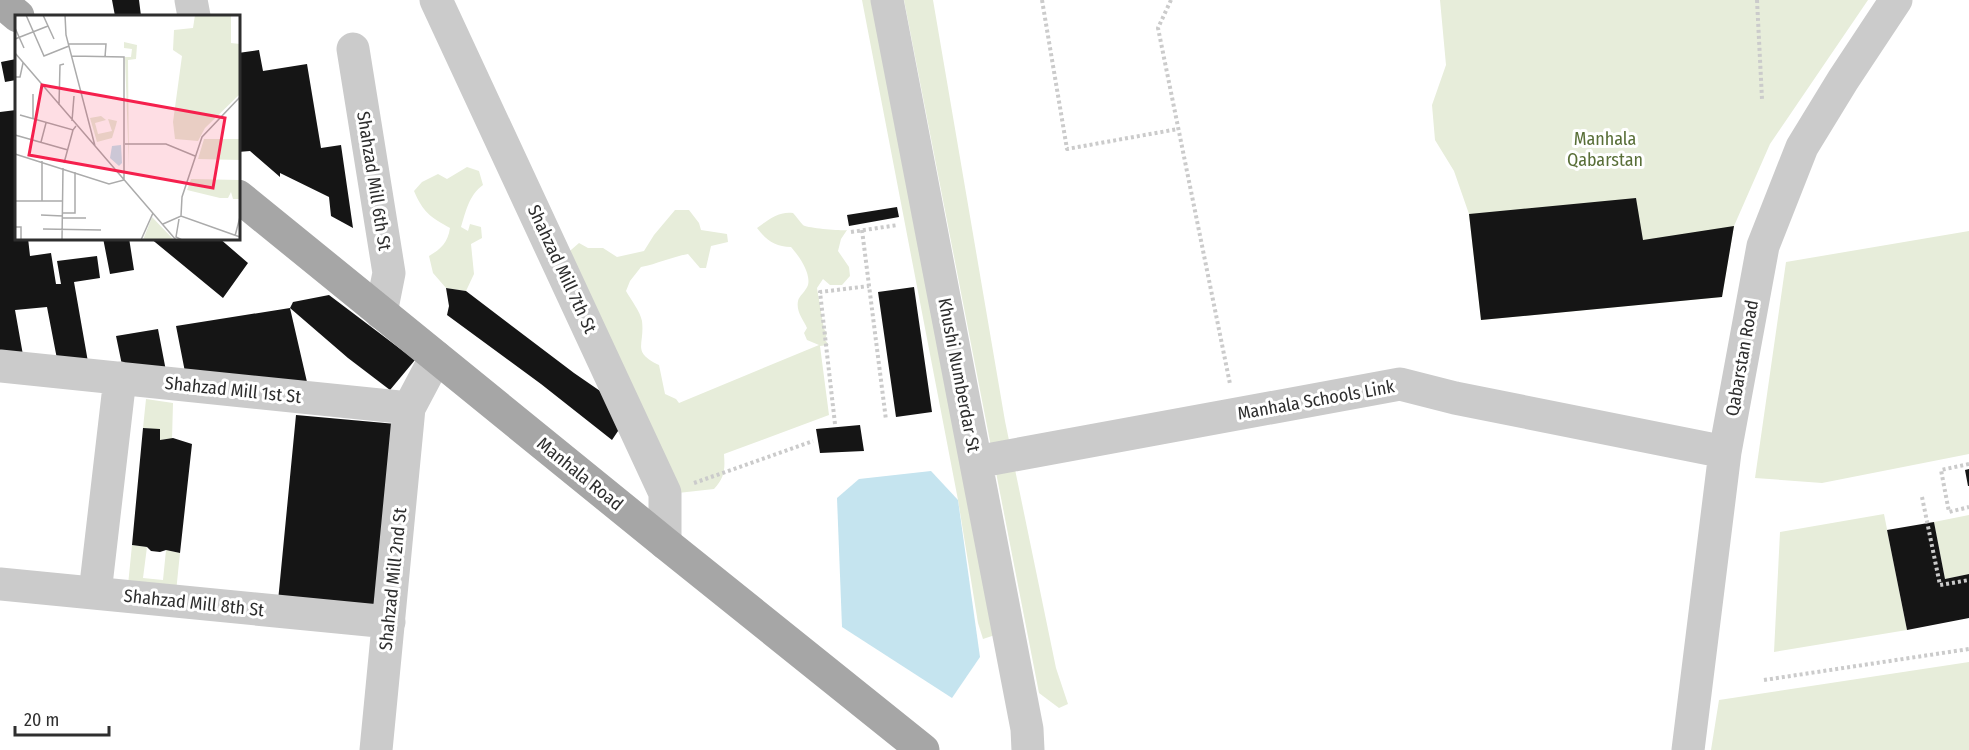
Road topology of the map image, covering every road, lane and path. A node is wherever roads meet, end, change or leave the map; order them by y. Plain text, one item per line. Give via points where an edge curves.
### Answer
1 (191, 0) edge
2 (436, 0) edge
3 (886, 0) edge
4 (1042, 0) edge
5 (1171, 0) edge
6 (1757, 0) edge
7 (1896, 0) edge
8 (0, 1) edge
9 (17, 15) edge
10 (194, 15) edge
11 (353, 49) dead end
12 (1762, 99) dead end
13 (1178, 129) junction
14 (240, 198) edge
15 (899, 224) dead end
16 (862, 230) junction
17 (851, 232) dead end
18 (869, 286) junction
19 (381, 313) junction
20 (436, 357) junction
21 (0, 366) edge
22 (120, 378) junction
23 (409, 408) junction
24 (1236, 414) junction
25 (886, 420) dead end
26 (836, 424) dead end
27 (813, 441) dead end
28 (1725, 452) junction
29 (976, 462) junction
30 (1969, 464) edge
31 (665, 493) junction
32 (1922, 497) dead end
33 (1969, 507) edge
34 (665, 543) junction
35 (1969, 580) edge
36 (0, 584) edge
37 (95, 593) junction
38 (389, 622) junction
39 (1969, 649) edge
40 (1764, 680) dead end
41 (376, 750) edge
42 (923, 750) edge
43 (1028, 750) edge
44 (1688, 750) edge

1 - 10 street
2 - 31 street, Shahzad Mill 7th St
3 - 29 street, Khushi Numberdar St
4 - 13 path via 1067,149
5 - 13 path via 1158,28
6 - 12 path
7 - 28 street, Qabarstan Road via 1802,147 1763,246
8 - 9 main road
11 - 19 street, Shahzad Mill 6th St via 389,273
13 - 24 path
14 - 19 main road, Manhala Road
15 - 16 path
16 - 17 path
16 - 18 path
18 - 25 path
18 - 26 path via 820,292
19 - 20 main road, Manhala Road
20 - 23 street
20 - 34 main road, Manhala Road
21 - 22 street, Shahzad Mill 1st St
22 - 23 street, Shahzad Mill 1st St
22 - 37 street
23 - 38 street, Shahzad Mill 2nd St
24 - 28 street, Manhala Schools Link via 1400,384
24 - 29 street, Manhala Schools Link
27 - 31 path
28 - 44 street, Qabarstan Road
29 - 43 street, Khushi Numberdar St via 1028,729
30 - 33 path via 1941,470 1949,512
31 - 34 street, Shahzad Mill 7th St
32 - 35 path via 1940,585
34 - 42 main road, Manhala Road
36 - 37 street, Shahzad Mill 8th St
37 - 38 street, Shahzad Mill 8th St
38 - 41 street, Shahzad Mill 2nd St
39 - 40 path

